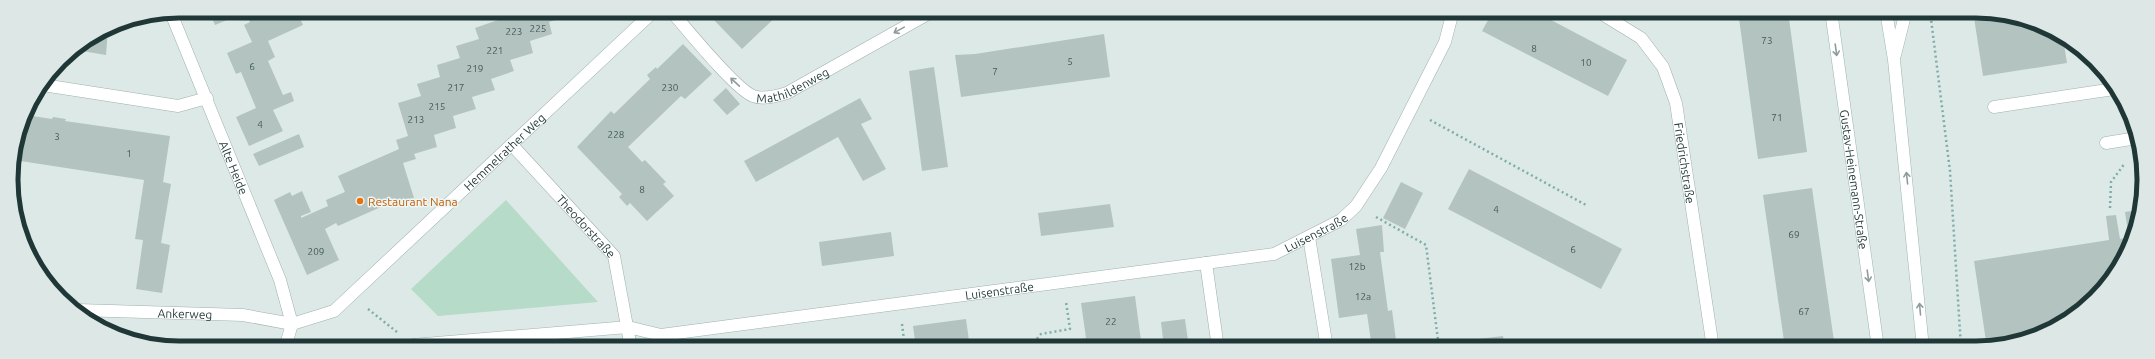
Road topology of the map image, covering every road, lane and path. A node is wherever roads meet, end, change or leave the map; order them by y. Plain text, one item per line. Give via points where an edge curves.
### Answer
1 (173, 18) edge
2 (647, 18) edge
3 (677, 18) edge
4 (921, 18) edge
5 (1451, 18) edge
6 (1608, 18) edge
7 (1832, 18) edge
8 (1887, 18) edge
9 (1904, 18) edge
10 (1931, 18) edge
11 (1894, 60) junction
12 (48, 86) edge
13 (2110, 90) edge
14 (207, 98) junction
15 (1994, 107) dead end
16 (1410, 110) junction
17 (2131, 139) edge
18 (2106, 143) dead end
19 (512, 145) junction
20 (2130, 157) dead end
21 (1586, 205) dead end
22 (1356, 206) junction
23 (2110, 208) dead end
24 (1309, 237) junction
25 (1206, 263) junction
26 (1064, 282) junction
27 (351, 295) junction
28 (84, 310) edge
29 (292, 324) junction
30 (628, 327) junction
31 (288, 341) edge
32 (409, 341) edge
33 (451, 341) edge
34 (630, 341) edge
35 (1035, 341) edge
36 (1217, 341) edge
37 (1326, 341) edge
38 (1438, 341) edge
39 (1712, 341) edge
40 (1877, 341) edge
41 (1922, 341) edge
42 (1961, 341) edge

1 - 14 street, Alte Heide
2 - 19 street, Hemmelrather Weg
4 -> 3 street, Mathildenweg via 787,93 774,97 754,96 736,83
5 - 16 street, Luisenstraße via 1445,42
6 - 39 street, Friedrichstraße via 1640,38 1662,68 1676,103
7 -> 40 street, Gustav-Heinemann-Straße
8 - 11 street
9 - 11 street
10 - 42 path via 1950,171
41 -> 11 street
12 - 14 street via 178,106
13 - 15 street
14 - 29 street, Alte Heide via 280,280
16 - 21 path
16 - 22 street, Luisenstraße via 1381,168
17 - 18 street
19 - 27 street, Hemmelrather Weg
19 - 30 street, Theodorstraße via 614,256
20 - 23 path via 2111,182
22 - 24 street, Luisenstraße via 1341,220
22 - 38 path via 1426,245
24 - 25 street, Luisenstraße via 1274,254
24 - 37 street
25 - 26 street, Luisenstraße
25 - 36 street
26 - 30 street, Luisenstraße via 660,335
26 - 35 path via 1070,329 1041,334
27 - 29 street, Hemmelrather Weg via 334,310
27 - 32 path
28 - 29 street, Ankerweg via 243,315
29 - 31 street
30 - 33 street, Luisenstraße
30 - 34 street, Theodorstraße

